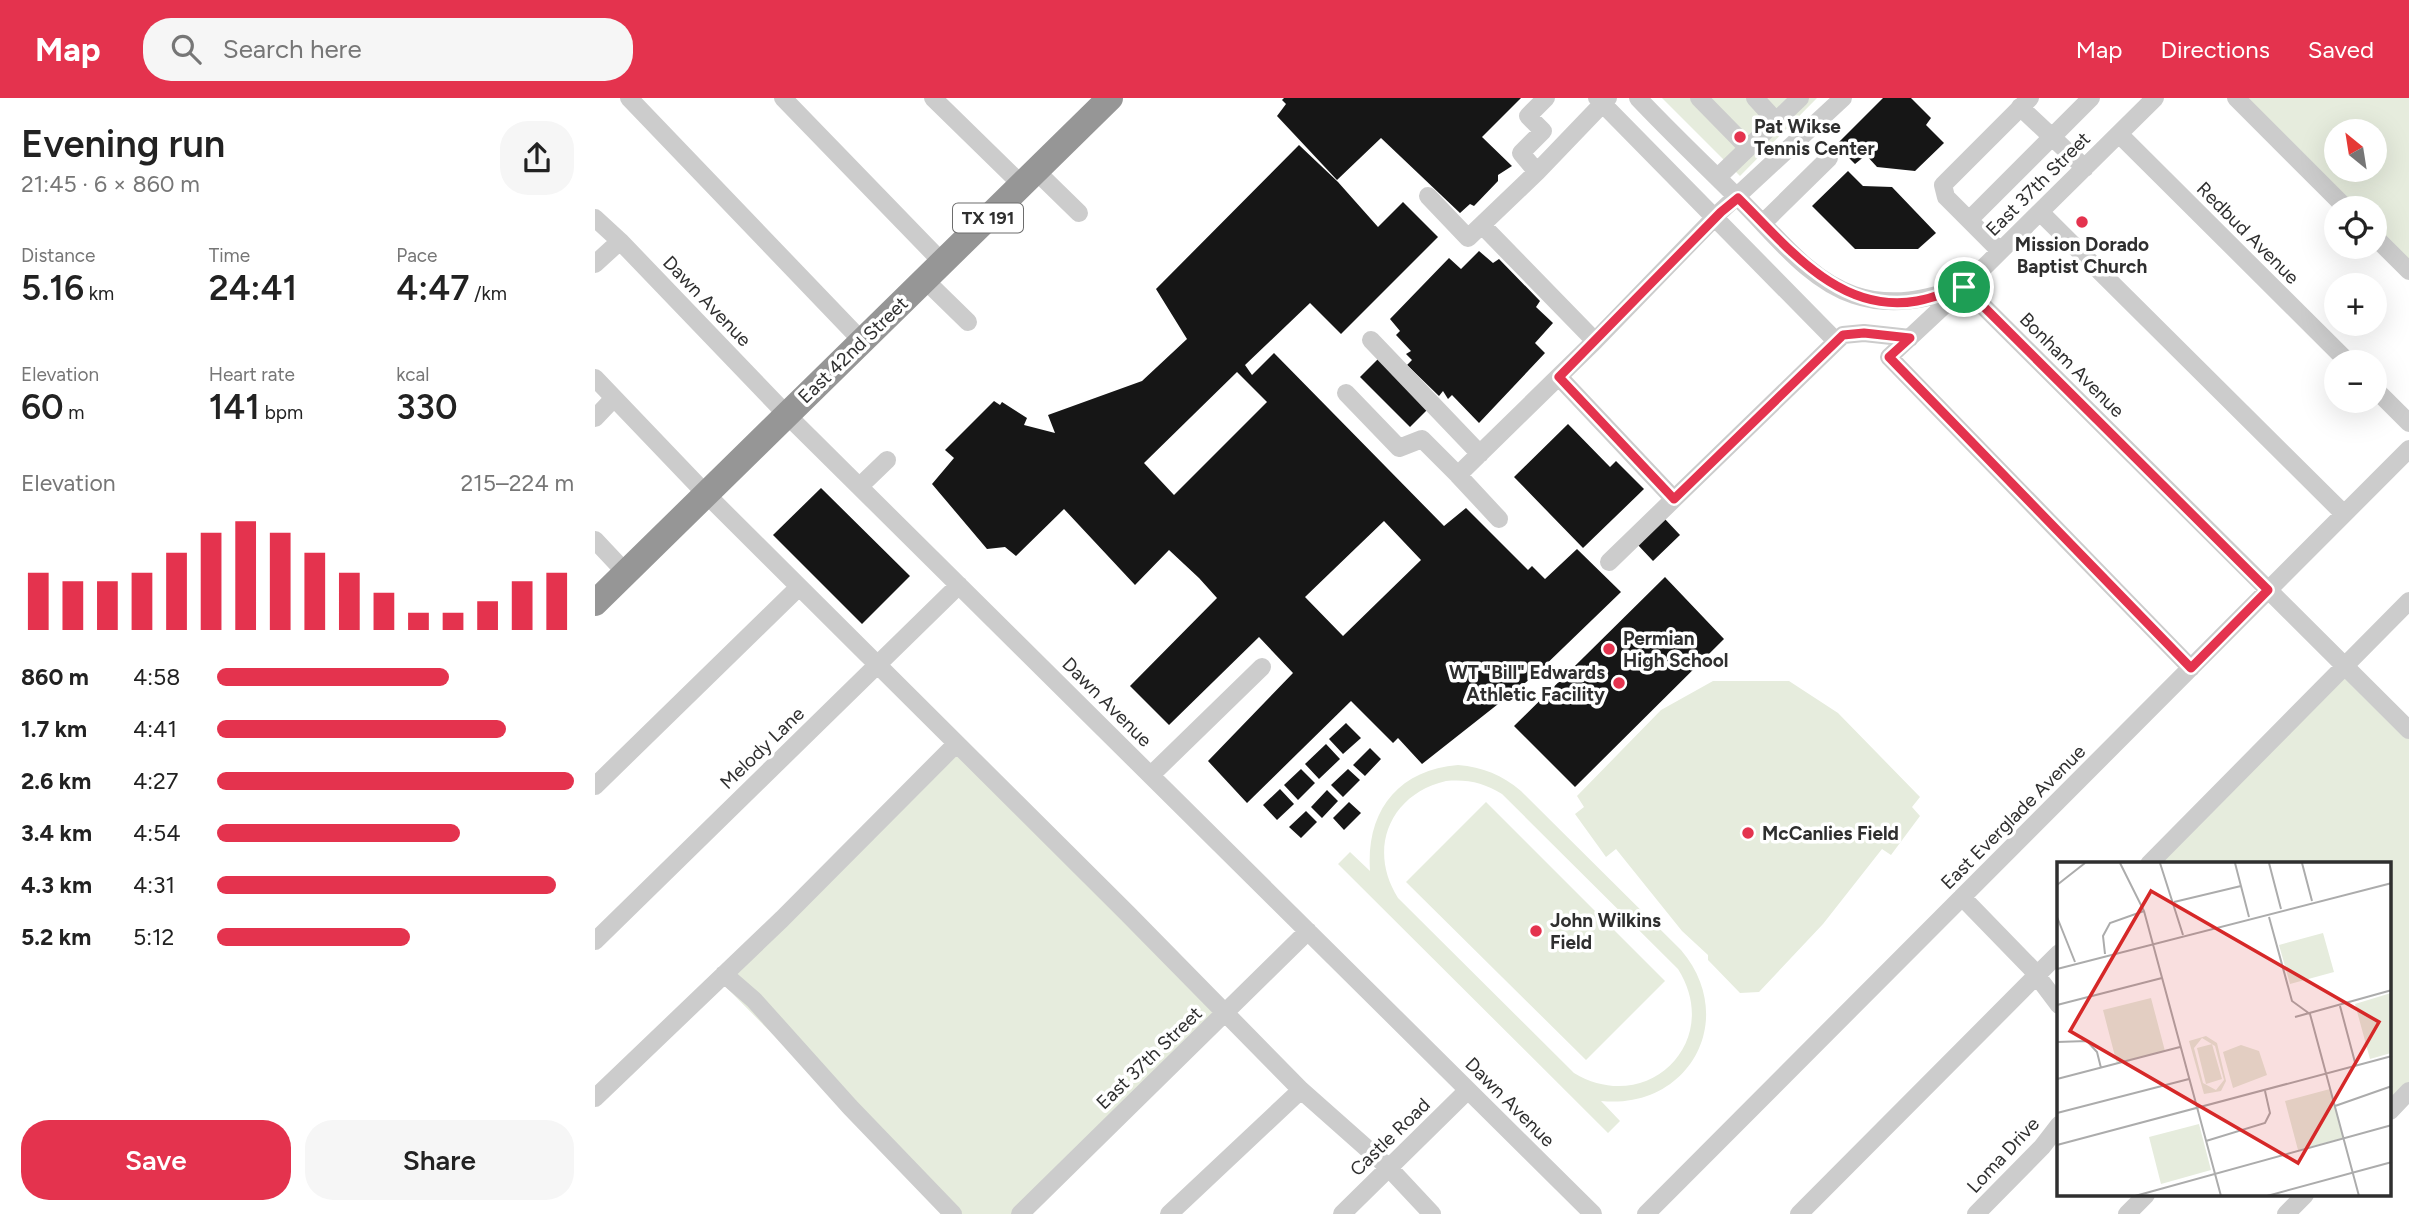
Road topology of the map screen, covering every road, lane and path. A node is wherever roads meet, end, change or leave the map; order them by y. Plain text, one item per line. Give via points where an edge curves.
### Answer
1 (629, 98) edge
2 (783, 98) edge
3 (933, 98) edge
4 (1110, 98) edge
5 (1546, 98) edge
6 (1638, 98) edge
7 (1699, 98) edge
8 (1755, 98) edge
9 (1800, 98) edge
10 (1843, 98) edge
11 (2091, 98) edge
12 (2155, 98) edge
13 (2236, 98) edge
14 (1603, 100) edge
15 (2025, 103) edge
16 (1776, 121) junction
17 (2119, 134) junction
18 (2052, 137) junction
19 (1678, 139) junction
20 (1748, 148) junction
21 (1829, 158) dead end
22 (1657, 159) junction
23 (2085, 168) junction
24 (1538, 172) junction
25 (1717, 177) junction
26 (1029, 178) junction
27 (1428, 196) dead end
28 (2334, 196) edge
29 (1738, 198) junction
30 (1079, 212) dead end
31 (2040, 212) junction
32 (595, 218) edge
33 (1715, 218) junction
34 (1969, 220) junction
35 (1763, 223) junction
36 (1482, 225) junction
37 (620, 241) junction
38 (2387, 249) edge
39 (2000, 251) junction
40 (1802, 262) junction
41 (595, 264) edge
42 (934, 271) junction
43 (2409, 271) edge
44 (1779, 283) junction
45 (1964, 287) junction
46 (968, 321) dead end
47 (1910, 338) junction
48 (1371, 340) dead end
49 (862, 341) junction
50 (1595, 341) junction
51 (1836, 341) junction
52 (2336, 350) edge
53 (1559, 377) junction
54 (595, 378) edge
55 (1346, 393) dead end
56 (614, 398) junction
57 (2387, 401) edge
58 (787, 415) junction
59 (595, 418) edge
60 (2409, 423) edge
61 (2409, 449) edge
62 (1480, 454) junction
63 (887, 460) dead end
64 (1458, 475) junction
65 (860, 486) junction
66 (706, 494) junction
67 (1674, 499) junction
68 (2344, 514) junction
69 (1499, 519) dead end
70 (595, 540) edge
71 (1609, 562) dead end
72 (626, 573) junction
73 (959, 585) junction
74 (799, 587) junction
75 (2268, 590) junction
76 (2409, 601) edge
77 (595, 603) edge
78 (877, 665) junction
79 (2345, 666) junction
80 (1262, 667) dead end
81 (2191, 668) junction
82 (2409, 730) edge
83 (956, 744) junction
84 (1151, 775) junction
85 (595, 786) edge
86 (2151, 862) edge
87 (1962, 897) junction
88 (1308, 931) junction
89 (595, 941) edge
90 (2057, 955) edge
91 (723, 974) junction
92 (2037, 975) junction
93 (2057, 1002) edge
94 (1226, 1012) junction
95 (1301, 1090) junction
96 (1468, 1090) junction
97 (2409, 1091) edge
98 (595, 1098) edge
99 (2392, 1109) edge
100 (2057, 1127) edge
101 (1389, 1168) junction
102 (2145, 1196) edge
103 (2304, 1196) edge
104 (953, 1214) edge
105 (1020, 1214) edge
106 (1169, 1214) edge
107 (1342, 1214) edge
108 (1432, 1214) edge
109 (1593, 1214) edge
110 (1646, 1214) edge
111 (1799, 1214) edge
112 (1976, 1214) edge
113 (2127, 1214) edge
114 (2286, 1214) edge

1 - 49 street
2 - 42 street
3 - 26 street
4 - 26 highway, East 42nd Street / TX 191
5 - 24 street via 1528,116 1543,131 1521,153
6 - 19 street
7 - 20 street
8 - 16 street
9 - 16 street
10 - 29 street
11 - 18 street
12 - 17 street, East 37th Street
13 - 28 street
14 - 22 street
14 - 24 street
15 - 18 street
15 - 34 street via 1943,185 1945,197
16 - 20 street
17 - 23 street, East 37th Street
17 - 52 street, Redbud Avenue
18 - 23 street
18 - 34 street
19 - 22 street
19 - 25 street
20 - 25 street
21 - 35 street
22 - 33 street
23 - 31 street, East 37th Street
24 - 36 street
25 - 29 street
26 - 30 street
26 - 42 highway, East 42nd Street / TX 191
27 - 36 street via 1468,238
29 - 33 street
29 - 35 street
31 - 39 street, East 37th Street
31 - 68 street
32 - 37 street, Dawn Avenue
33 - 44 street
33 - 50 street
34 - 39 street
35 - 40 street
36 - 50 street
37 - 41 street
37 - 58 street, Dawn Avenue
38 - 43 street
39 - 45 street, East 37th Street
40 - 44 street
40 - 45 street via 1837,287 1876,300 1915,301
42 - 46 street
42 - 49 highway, East 42nd Street / TX 191
44 - 51 street
45 - 47 street, East 37th Street
45 - 75 street, Bonham Avenue
47 - 51 street via 1864,333 1843,335
47 - 81 street, East 37th Street via 1889,357
48 - 62 street
49 - 58 highway, East 42nd Street / TX 191
50 - 53 street
51 - 67 street
53 - 62 street
53 - 67 street
54 - 56 street
55 - 64 street via 1399,447 1422,439
56 - 59 street
56 - 66 street
57 - 60 street
58 - 65 street, Dawn Avenue
58 - 66 highway, East 42nd Street / TX 191
61 - 68 street, East Everglade Avenue
62 - 64 street
63 - 65 street
64 - 69 street
65 - 73 street, Dawn Avenue
66 - 72 highway, East 42nd Street / TX 191
66 - 74 street
67 - 71 street
68 - 75 street, East Everglade Avenue
70 - 72 street
72 - 77 highway, East 42nd Street / TX 191
73 - 78 street, Melody Lane
73 - 84 street, Dawn Avenue
74 - 78 street
74 - 85 street
75 - 79 street, Bonham Avenue
75 - 81 street, East Everglade Avenue
76 - 79 street
78 - 83 street
78 - 89 street, Melody Lane
79 - 82 street, Bonham Avenue
79 - 86 street
80 - 84 street
81 - 87 street, East Everglade Avenue
83 - 91 street
83 - 94 street
84 - 88 street, Dawn Avenue
87 - 92 street
87 - 110 street, East Everglade Avenue
88 - 94 street, East 37th Street
88 - 96 street, Dawn Avenue
90 - 92 street
91 - 98 street
91 - 104 street via 754,1000
92 - 93 street
92 - 111 street
94 - 95 street
94 - 105 street, East 37th Street
95 - 101 street
95 - 106 street
96 - 101 street, Castle Road
96 - 109 street, Dawn Avenue
97 - 99 street
100 - 112 street, Loma Drive
101 - 107 street, Castle Road
101 - 108 street
102 - 113 street
103 - 114 street

